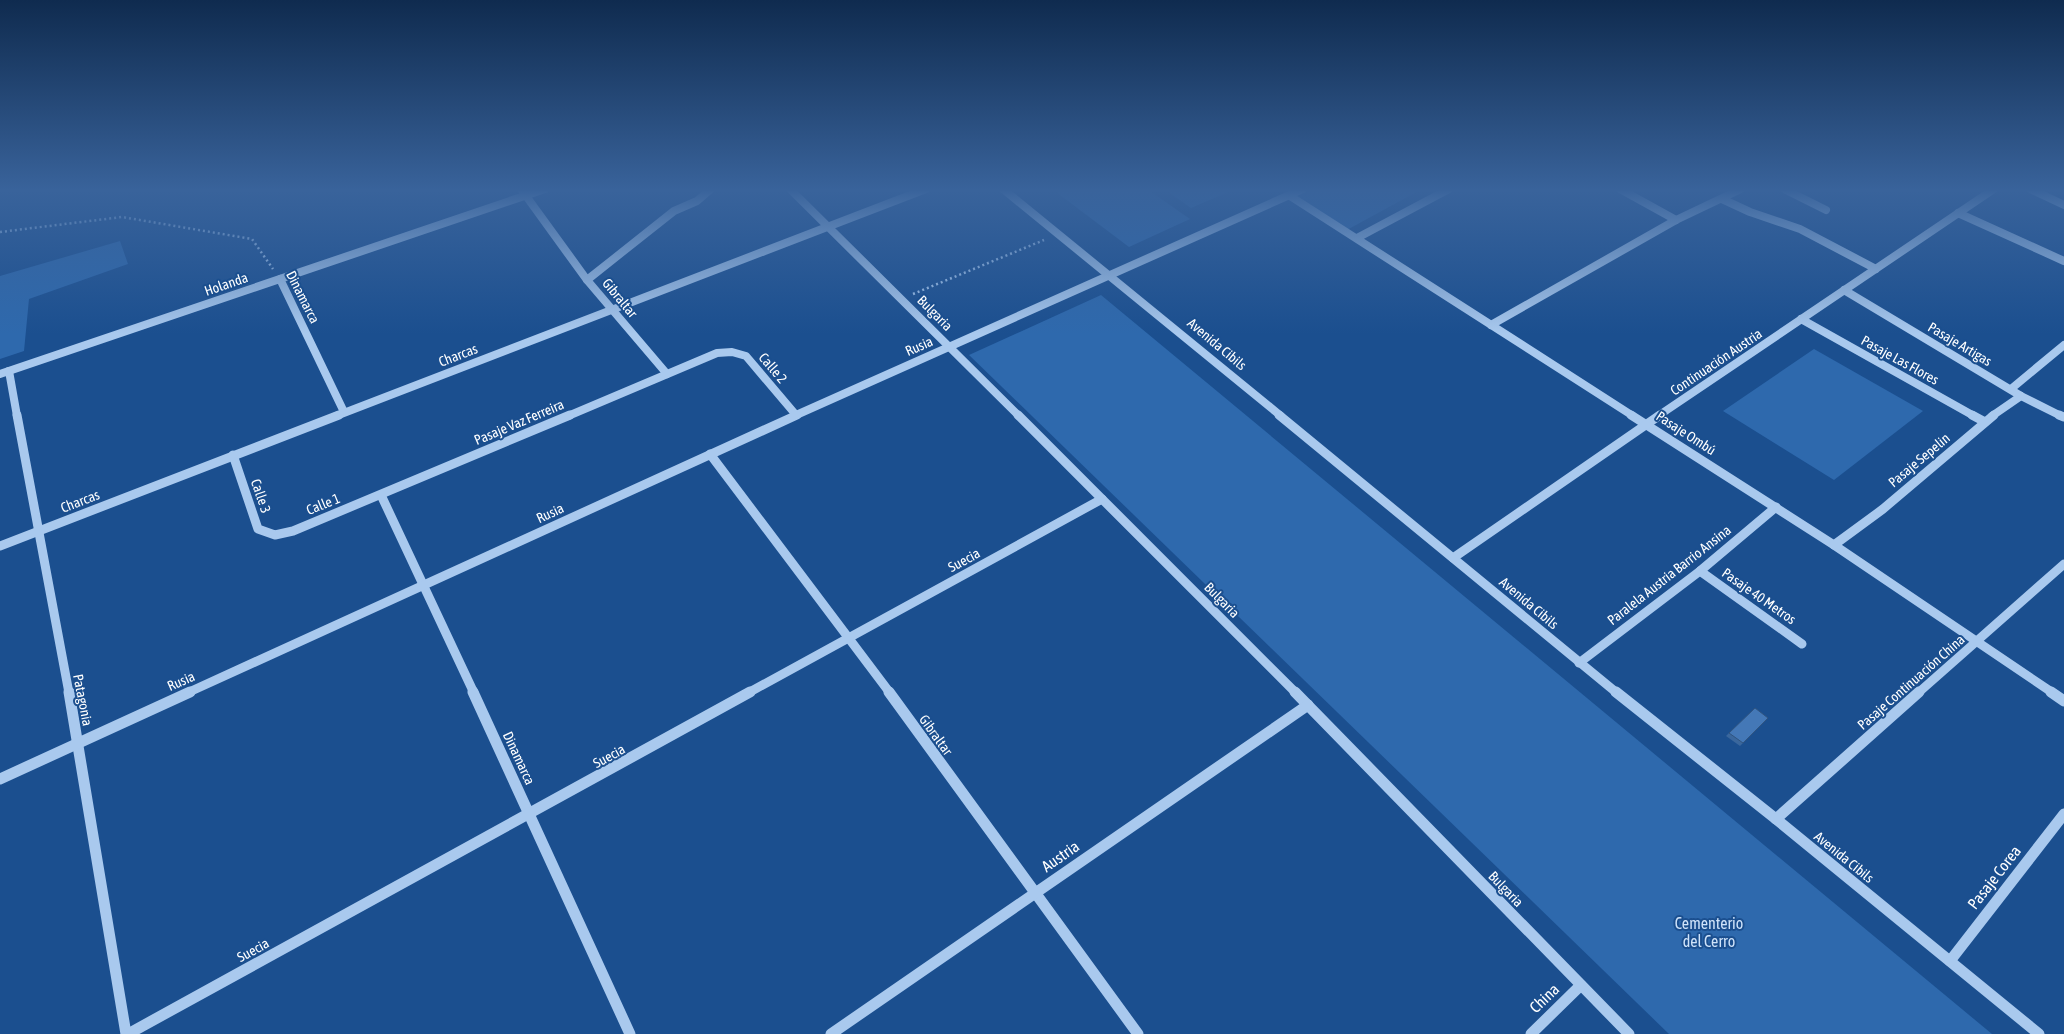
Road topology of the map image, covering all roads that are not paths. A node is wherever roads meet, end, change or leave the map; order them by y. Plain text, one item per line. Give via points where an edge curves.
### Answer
1 (402, 237) edge
2 (556, 237) edge
3 (641, 237) edge
4 (799, 237) edge
5 (837, 237) edge
6 (1062, 237) edge
7 (1198, 237) edge
8 (1646, 237) edge
9 (1815, 237) edge
10 (1923, 237) edge
11 (2010, 237) edge
12 (1357, 238) edge
13 (2064, 261) edge
14 (1876, 269) junction
15 (1112, 276) junction
16 (280, 279) junction
17 (587, 280) junction
18 (1844, 290) junction
19 (611, 309) junction
20 (1801, 319) junction
21 (1491, 325) junction
22 (2064, 345) edge
23 (950, 347) junction
24 (5, 373) edge
25 (667, 374) junction
26 (2011, 389) junction
27 (2022, 396) junction
28 (344, 412) junction
29 (796, 415) junction
30 (2064, 417) edge
31 (1986, 422) junction
32 (1646, 424) junction
33 (710, 454) junction
34 (233, 455) junction
35 (381, 495) junction
36 (1102, 499) junction
37 (1776, 507) junction
38 (37, 530) junction
39 (274, 535) joint
40 (1834, 545) junction
41 (0, 546) edge
42 (1453, 558) junction
43 (2064, 564) edge
44 (1700, 571) junction
45 (425, 586) junction
46 (850, 640) junction
47 (1976, 643) junction
48 (1802, 644) dead end
49 (1579, 663) junction
50 (2064, 701) edge
51 (1308, 705) junction
52 (78, 742) junction
53 (0, 779) edge
54 (530, 814) junction
55 (2064, 814) edge
56 (1776, 819) junction
57 (1035, 893) junction
58 (1950, 961) junction
59 (1581, 985) junction
60 (127, 1034) edge
61 (630, 1034) edge
62 (831, 1034) edge
63 (1138, 1034) edge
64 (1531, 1034) edge
65 (1629, 1034) edge
66 (2039, 1034) edge

1 - 16 street, Holanda
2 - 17 street, Gibraltar
3 - 17 street
4 - 19 street, Charcas
5 - 23 street, Bulgaria
6 - 15 street, Avenida Cibils
7 - 15 street, Rusia
8 - 21 street
9 - 14 street
10 - 14 street, Continuación Austria
11 - 13 street
12 - 21 street, Pasaje Ombú
14 - 18 street, Continuación Austria
15 - 23 street, Rusia
15 - 42 street, Avenida Cibils
16 - 24 street, Holanda
16 - 28 street, Dinamarca
17 - 19 street, Gibraltar
18 - 20 street, Continuación Austria
18 - 26 street, Pasaje Artigas
19 - 25 street, Gibraltar
19 - 28 street, Charcas
20 - 31 street, Pasaje Las Flores
20 - 32 street, Continuación Austria
21 - 32 street, Pasaje Ombú
22 - 26 street
23 - 29 street, Rusia
23 - 36 street, Bulgaria
24 - 38 street, Patagonia
25 - 29 street, Calle 2 via 717,353 738,352 746,356
25 - 35 street, Pasaje Vaz Ferreira
26 - 27 street, Pasaje Artigas
27 - 30 street, Pasaje Artigas
27 - 31 street, Pasaje Sepelin
28 - 34 street, Charcas
29 - 33 street, Rusia
31 - 40 street, Pasaje Sepelin via 1918,476 1890,503
32 - 37 street, Pasaje Ombú
32 - 42 street, Continuación Austria
33 - 45 street, Rusia
33 - 46 street, Gibraltar
34 - 38 street, Charcas
34 - 39 street, Calle 3 via 258,529
35 - 39 street, Calle 1 via 293,531
35 - 45 street, Dinamarca
36 - 46 street, Suecia
36 - 51 street, Bulgaria
37 - 40 street, Pasaje Ombú
37 - 44 street, Paralela Austria Barrio Ansina
38 - 41 street, Charcas
38 - 52 street, Patagonia
40 - 47 street, Pasaje Ombú
42 - 49 street, Avenida Cibils
43 - 47 street, Pasaje Continuación China
44 - 48 street, Pasaje 40 Metros
44 - 49 street, Paralela Austria Barrio Ansina
45 - 52 street, Rusia
45 - 54 street, Dinamarca
46 - 54 street, Suecia
46 - 57 street, Gibraltar
47 - 50 street, Pasaje Ombú
47 - 56 street, Pasaje Continuación China
49 - 56 street, Avenida Cibils
51 - 57 street, Austria
51 - 59 street, Bulgaria
52 - 53 street, Rusia
52 - 60 street, Patagonia
54 - 60 street, Suecia
54 - 61 street, Dinamarca
55 - 58 street, Pasaje Corea
56 - 58 street, Avenida Cibils
57 - 62 street, Austria
57 - 63 street, Gibraltar
58 - 66 street, Avenida Cibils
59 - 64 street, China
59 - 65 street, Bulgaria

